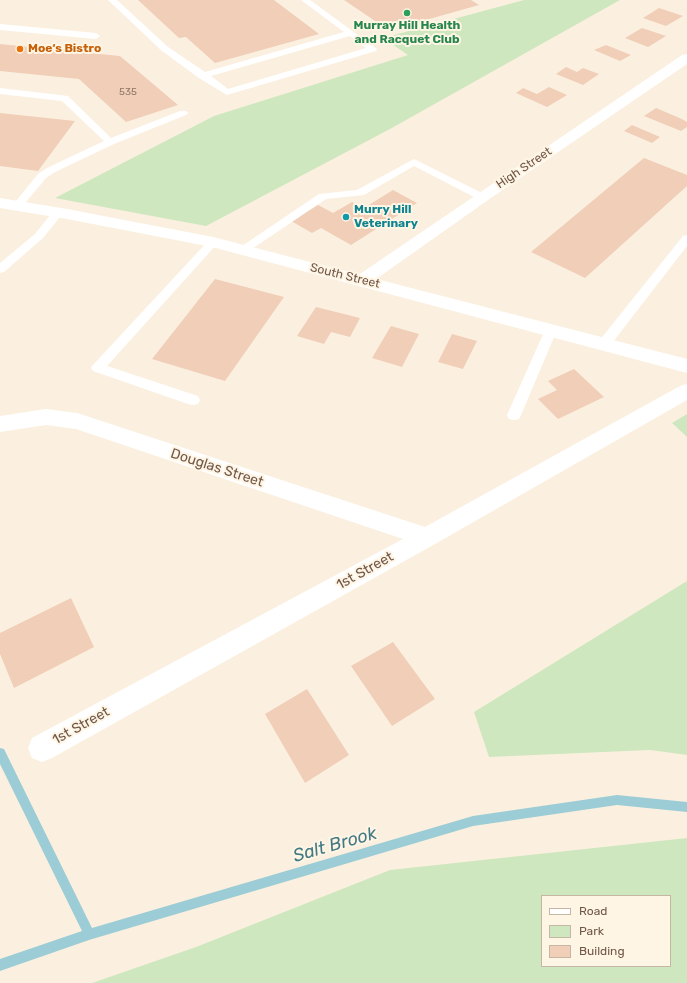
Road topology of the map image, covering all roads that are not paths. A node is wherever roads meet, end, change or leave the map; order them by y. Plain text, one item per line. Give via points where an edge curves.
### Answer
1 (112, 0) edge
2 (305, 0) edge
3 (0, 27) edge
4 (351, 33) junction
5 (96, 36) dead end
6 (687, 58) edge
7 (202, 76) junction
8 (0, 91) edge
9 (183, 113) dead end
10 (110, 142) junction
11 (482, 197) junction
12 (0, 203) edge
13 (17, 206) junction
14 (58, 212) junction
15 (687, 238) edge
16 (213, 242) junction
17 (242, 250) junction
18 (0, 269) edge
19 (363, 280) junction
20 (551, 330) junction
21 (604, 344) junction
22 (687, 366) edge
23 (687, 391) edge
24 (193, 400) dead end
25 (514, 415) dead end
26 (2, 423) edge
27 (427, 537) junction
28 (42, 748) dead end

1 - 7 lane via 165,49
2 - 4 lane
3 - 5 lane
4 - 7 lane
4 - 7 lane via 373,49 227,92
6 - 11 street, High Street
8 - 10 lane via 65,98
9 - 10 lane
10 - 13 lane via 42,176
11 - 17 lane via 414,162 360,193 323,196
11 - 19 street, High Street
12 - 13 street, South Street
13 - 14 street, South Street
14 - 16 street, South Street
14 - 18 lane via 39,236
15 - 21 lane
16 - 17 street, South Street
16 - 24 lane via 98,368
17 - 19 street, South Street
19 - 20 street, South Street
20 - 21 street, South Street
20 - 25 lane
21 - 22 street, South Street
23 - 27 street, 1st Street
26 - 27 street, Douglas Street via 46,416 77,421
27 - 28 street, 1st Street

